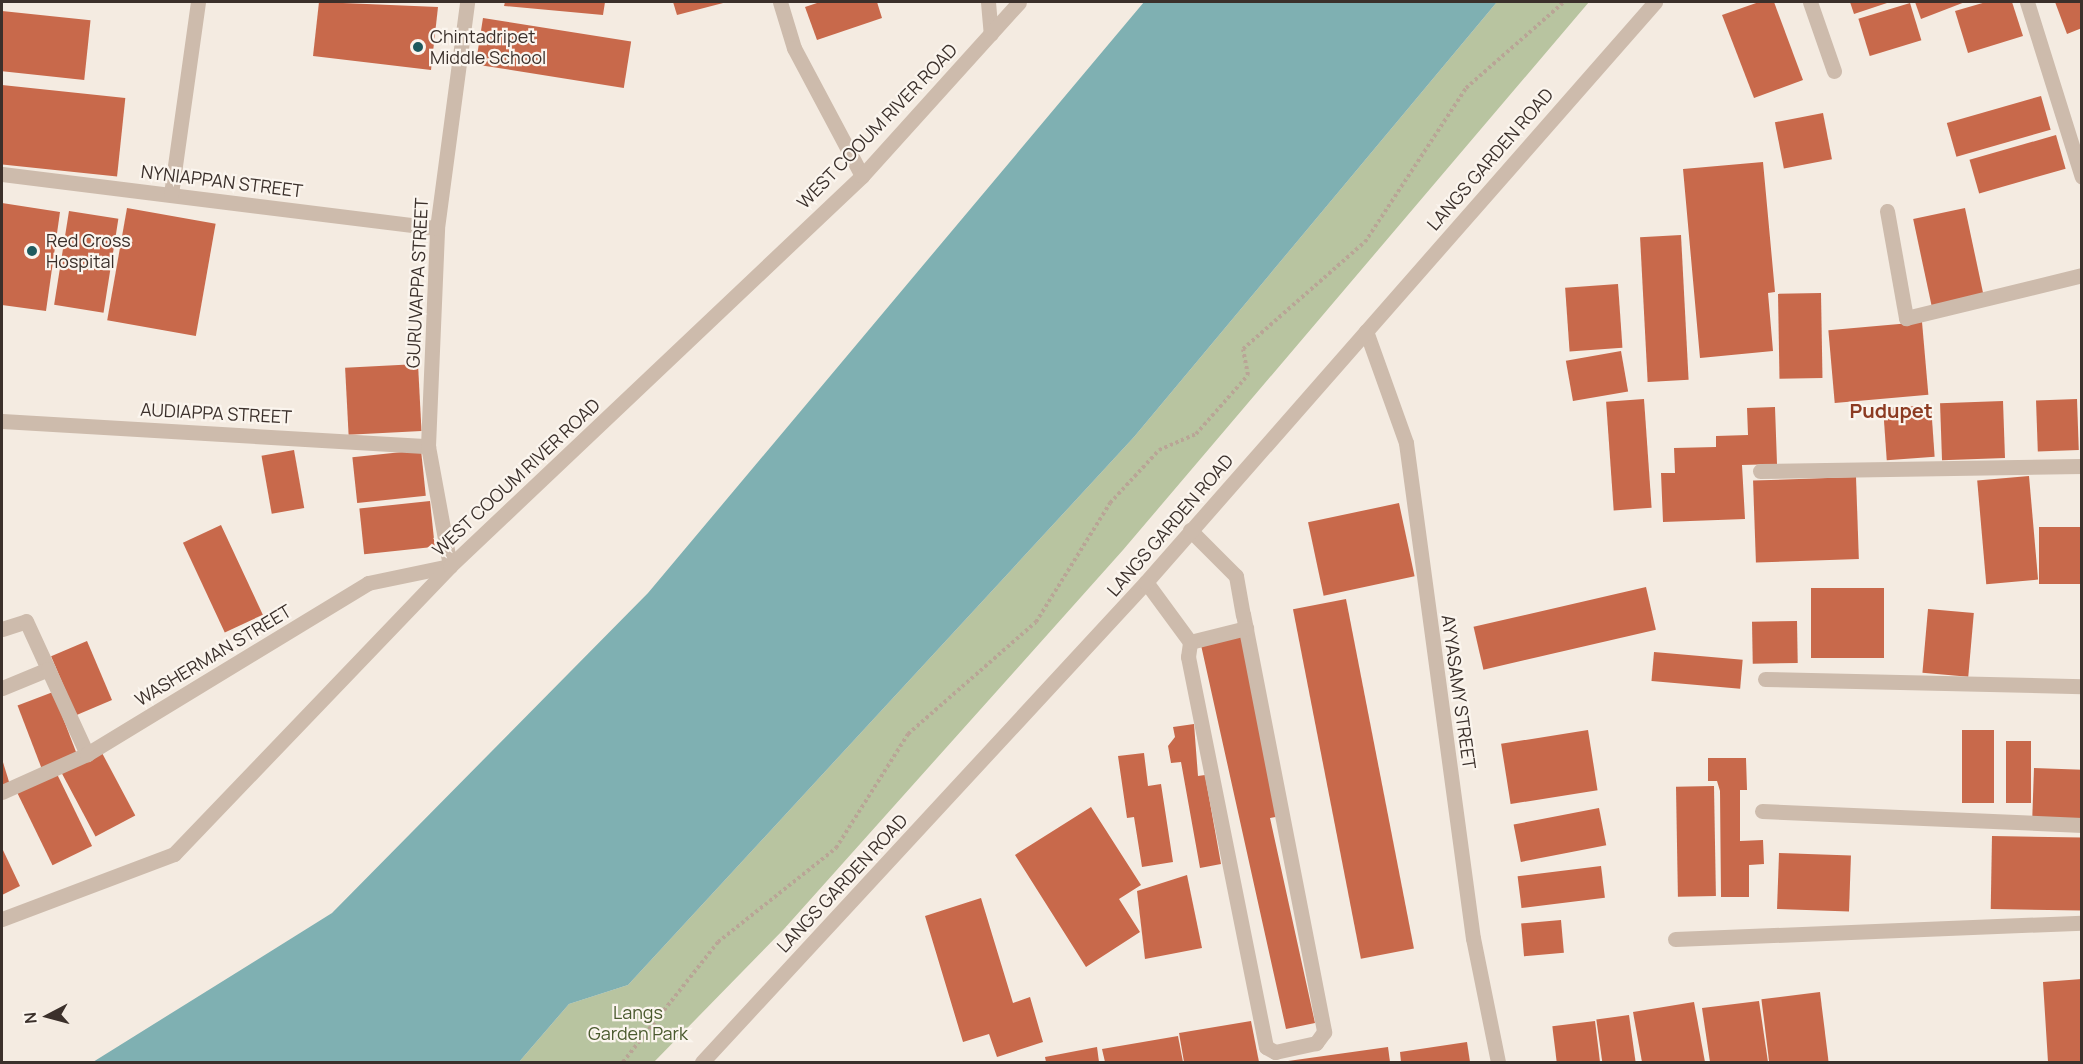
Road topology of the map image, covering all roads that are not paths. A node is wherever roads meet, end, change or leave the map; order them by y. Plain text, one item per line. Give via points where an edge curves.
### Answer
1 (198, 2) edge
2 (467, 2) edge
3 (780, 2) edge
4 (988, 2) edge
5 (1019, 2) edge
6 (1655, 2) edge
7 (1810, 2) edge
8 (2027, 2) edge
9 (991, 34) junction
10 (1834, 71) dead end
11 (2080, 169) edge
12 (2, 174) edge
13 (862, 176) junction
14 (171, 194) junction
15 (1887, 211) dead end
16 (437, 228) junction
17 (2082, 275) edge
18 (1366, 331) junction
19 (2, 421) edge
20 (428, 446) junction
21 (2082, 466) edge
22 (1760, 471) dead end
23 (1190, 530) junction
24 (450, 566) junction
25 (1146, 582) junction
26 (1246, 628) junction
27 (2, 629) edge
28 (1190, 642) junction
29 (48, 669) junction
30 (1765, 679) dead end
31 (2082, 686) edge
32 (2, 688) edge
33 (87, 754) junction
34 (2, 792) edge
35 (1762, 811) dead end
36 (2082, 825) edge
37 (2, 919) edge
38 (2082, 923) edge
39 (1675, 939) dead end
40 (702, 1062) edge
41 (1498, 1062) edge

1 - 14 street
2 - 16 street, GURUVAPPA STREET
3 - 13 street via 794,48
4 - 9 street
5 - 9 street, WEST COOUM RIVER ROAD
6 - 18 street, LANGS GARDEN ROAD
7 - 10 street
8 - 11 street
9 - 13 street, WEST COOUM RIVER ROAD
12 - 14 street, NYNIAPPAN STREET
13 - 24 street, WEST COOUM RIVER ROAD
14 - 16 street, NYNIAPPAN STREET
15 - 17 street via 1906,318
16 - 20 street, GURUVAPPA STREET
18 - 23 street, LANGS GARDEN ROAD
18 - 41 street, AYYASAMY STREET via 1406,443 1473,938
19 - 20 street, AUDIAPPA STREET
20 - 24 street, GURUVAPPA STREET
21 - 22 street
23 - 25 street, LANGS GARDEN ROAD
23 - 26 street via 1236,576
24 - 33 street, WASHERMAN STREET via 368,583
24 - 37 street, WEST COOUM RIVER ROAD via 174,854
25 - 28 street
25 - 40 street, LANGS GARDEN ROAD
26 - 28 street
26 - 28 street via 1324,1032 1316,1043 1275,1052 1266,1047 1188,657
27 - 29 street via 26,621
29 - 32 street
29 - 33 street
30 - 31 street
33 - 34 street, WASHERMAN STREET
35 - 36 street
38 - 39 street

